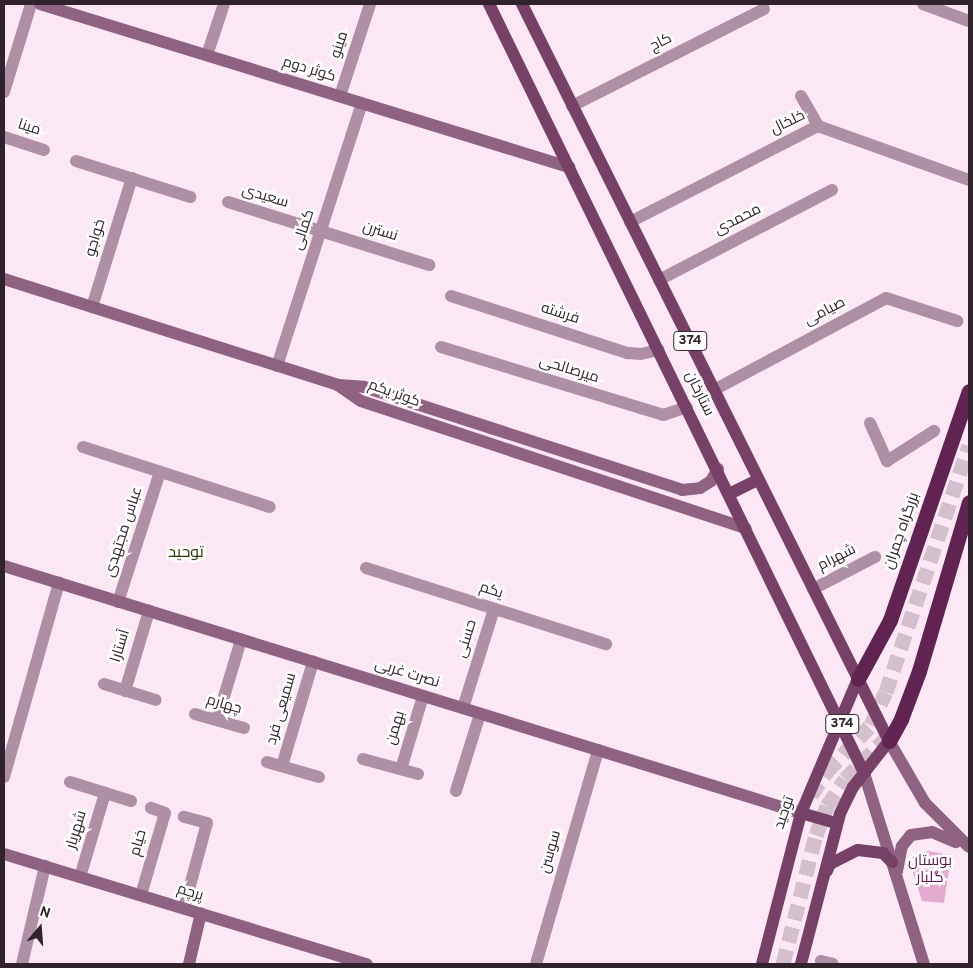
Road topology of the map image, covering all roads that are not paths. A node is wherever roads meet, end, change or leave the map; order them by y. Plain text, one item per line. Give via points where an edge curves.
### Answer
1 (31, 4) edge
2 (40, 4) edge
3 (224, 4) edge
4 (370, 4) edge
5 (489, 4) edge
6 (522, 4) edge
7 (923, 4) edge
8 (764, 9) dead end
9 (969, 21) edge
10 (207, 55) junction
11 (4, 92) edge
12 (340, 96) junction
13 (801, 96) dead end
14 (362, 103) junction
15 (572, 106) junction
16 (818, 126) junction
17 (4, 137) edge
18 (44, 150) dead end
19 (76, 161) dead end
20 (569, 167) junction
21 (132, 178) junction
22 (969, 180) edge
23 (832, 190) dead end
24 (190, 197) dead end
25 (228, 202) dead end
26 (630, 222) junction
27 (321, 231) junction
28 (429, 264) dead end
29 (4, 279) edge
30 (659, 280) junction
31 (451, 296) dead end
32 (92, 307) junction
33 (957, 321) dead end
34 (441, 347) dead end
35 (659, 350) junction
36 (277, 366) junction
37 (338, 386) junction
38 (714, 390) junction
39 (969, 391) edge
40 (687, 407) junction
41 (870, 423) dead end
42 (934, 431) dead end
43 (83, 448) dead end
44 (718, 470) junction
45 (160, 472) junction
46 (758, 480) junction
47 (730, 494) junction
48 (969, 502) edge
49 (270, 507) dead end
50 (746, 528) junction
51 (875, 557) dead end
52 (4, 566) edge
53 (366, 568) dead end
54 (59, 583) junction
55 (813, 589) junction
56 (118, 602) junction
57 (494, 609) junction
58 (149, 611) junction
59 (242, 640) junction
60 (606, 644) dead end
61 (313, 662) junction
62 (858, 679) junction
63 (104, 684) dead end
64 (125, 690) junction
65 (422, 696) junction
66 (156, 700) dead end
67 (463, 708) junction
68 (195, 714) dead end
69 (480, 714) junction
70 (217, 720) junction
71 (840, 720) junction
72 (244, 728) dead end
73 (888, 741) junction
74 (598, 750) junction
75 (363, 759) dead end
76 (267, 762) dead end
77 (282, 766) junction
78 (401, 769) junction
79 (864, 773) junction
80 (418, 774) dead end
81 (4, 777) edge
82 (319, 777) dead end
83 (70, 782) dead end
84 (456, 791) dead end
85 (105, 793) junction
86 (131, 801) dead end
87 (151, 808) dead end
88 (801, 812) junction
89 (184, 817) dead end
90 (837, 823) junction
91 (969, 847) edge
92 (4, 854) edge
93 (892, 862) junction
94 (45, 866) junction
95 (897, 876) junction
96 (80, 877) junction
97 (824, 878) junction
98 (141, 895) junction
99 (184, 908) junction
100 (201, 913) junction
101 (22, 964) edge
102 (189, 964) edge
103 (367, 964) edge
104 (536, 964) edge
105 (762, 964) edge
106 (801, 964) edge
107 (924, 964) edge

1 - 11 street
2 - 10 street, کوثر دوم
3 - 10 street
4 - 12 street, مینو
5 - 20 main road, ستارخان / 374
6 - 15 main road, ستارخان / 374
7 - 9 street
8 - 15 street, کاج
10 - 12 street, کوثر دوم
12 - 14 street, کوثر دوم
13 - 16 street
14 - 20 street, کوثر دوم
14 - 27 street, کمالی
15 - 26 main road, ستارخان / 374
16 - 22 street, خلخال
16 - 26 street, خلخال
17 - 18 street, مینا
19 - 21 street
20 - 35 main road, ستارخان / 374
21 - 24 street
21 - 32 street, خواجو
23 - 30 street, محمدی
25 - 27 street, سعیدی
26 - 30 main road, ستارخان / 374
27 - 28 street, نسترن
27 - 36 street, کمالی
29 - 32 street, کوثر یکم
30 - 38 main road, ستارخان / 374
31 - 35 street, فرشته via 628,353
32 - 36 street, کوثر یکم
33 - 38 street, صیامی via 886,298
34 - 40 street, میرصالحی via 663,415
35 - 40 main road, ستارخان / 374
36 - 37 street, کوثر یکم
37 - 44 street via 364,386 682,490 700,488 711,481
37 - 50 street, کوثر یکم via 361,401
38 - 46 main road, ستارخان / 374
39 - 62 highway, بزرگراه چمران via 890,620
40 - 44 main road, ستارخان / 374
41 - 42 street via 887,461
43 - 45 street
44 - 47 main road, ستارخان / 374
45 - 49 street
45 - 56 street, عباس مجتهدی
46 - 47 main road
46 - 55 main road, ستارخان / 374
47 - 50 main road, ستارخان / 374
48 - 73 highway via 914,686
50 - 71 main road, ستارخان / 374
51 - 55 street, شهرام
52 - 54 street, نصرت غربی
53 - 57 street, یکم
54 - 56 street, نصرت غربی
54 - 81 street
55 - 62 main road, ستارخان / 374
56 - 58 street, نصرت غربی
57 - 60 street, یکم
57 - 67 street, حسنی
58 - 59 street, نصرت غربی
58 - 64 street, آستارا
59 - 61 street, نصرت غربی
59 - 70 street
61 - 65 street, نصرت غربی
61 - 77 street, سمیعی فرد
62 - 71 main road, توحید
62 - 73 main road, ستارخان / 374
63 - 64 street
64 - 66 street
65 - 67 street, نصرت غربی
65 - 78 street, بهمن
67 - 69 street, نصرت غربی
68 - 70 street, چهارم
69 - 74 street, نصرت غربی
69 - 84 street
70 - 72 street, چهارم
71 - 79 main road, ستارخان / 374
71 - 88 main road, توحید
73 - 79 main road
73 - 91 street via 925,804
74 - 88 street, نصرت غربی
74 - 104 street, سوسن
75 - 78 street
76 - 77 street
77 - 82 street
78 - 80 street
79 - 90 main road via 847,796
79 - 93 street
83 - 85 street
85 - 86 street
85 - 96 street, شهریار
87 - 98 street, خیام via 165,813
88 - 90 main road
88 - 105 main road, توحید
89 - 99 street via 207,823
90 - 97 main road
91 - 95 street via 941,834 916,832 902,846
92 - 94 street, پرچم
93 - 95 street
93 - 97 main road via 883,853 858,850 830,864
94 - 96 street, پرچم
94 - 101 street
95 - 107 street
96 - 98 street, پرچم
97 - 106 main road
98 - 99 street, پرچم
99 - 100 street, پرچم
100 - 102 street
100 - 103 street, پرچم

